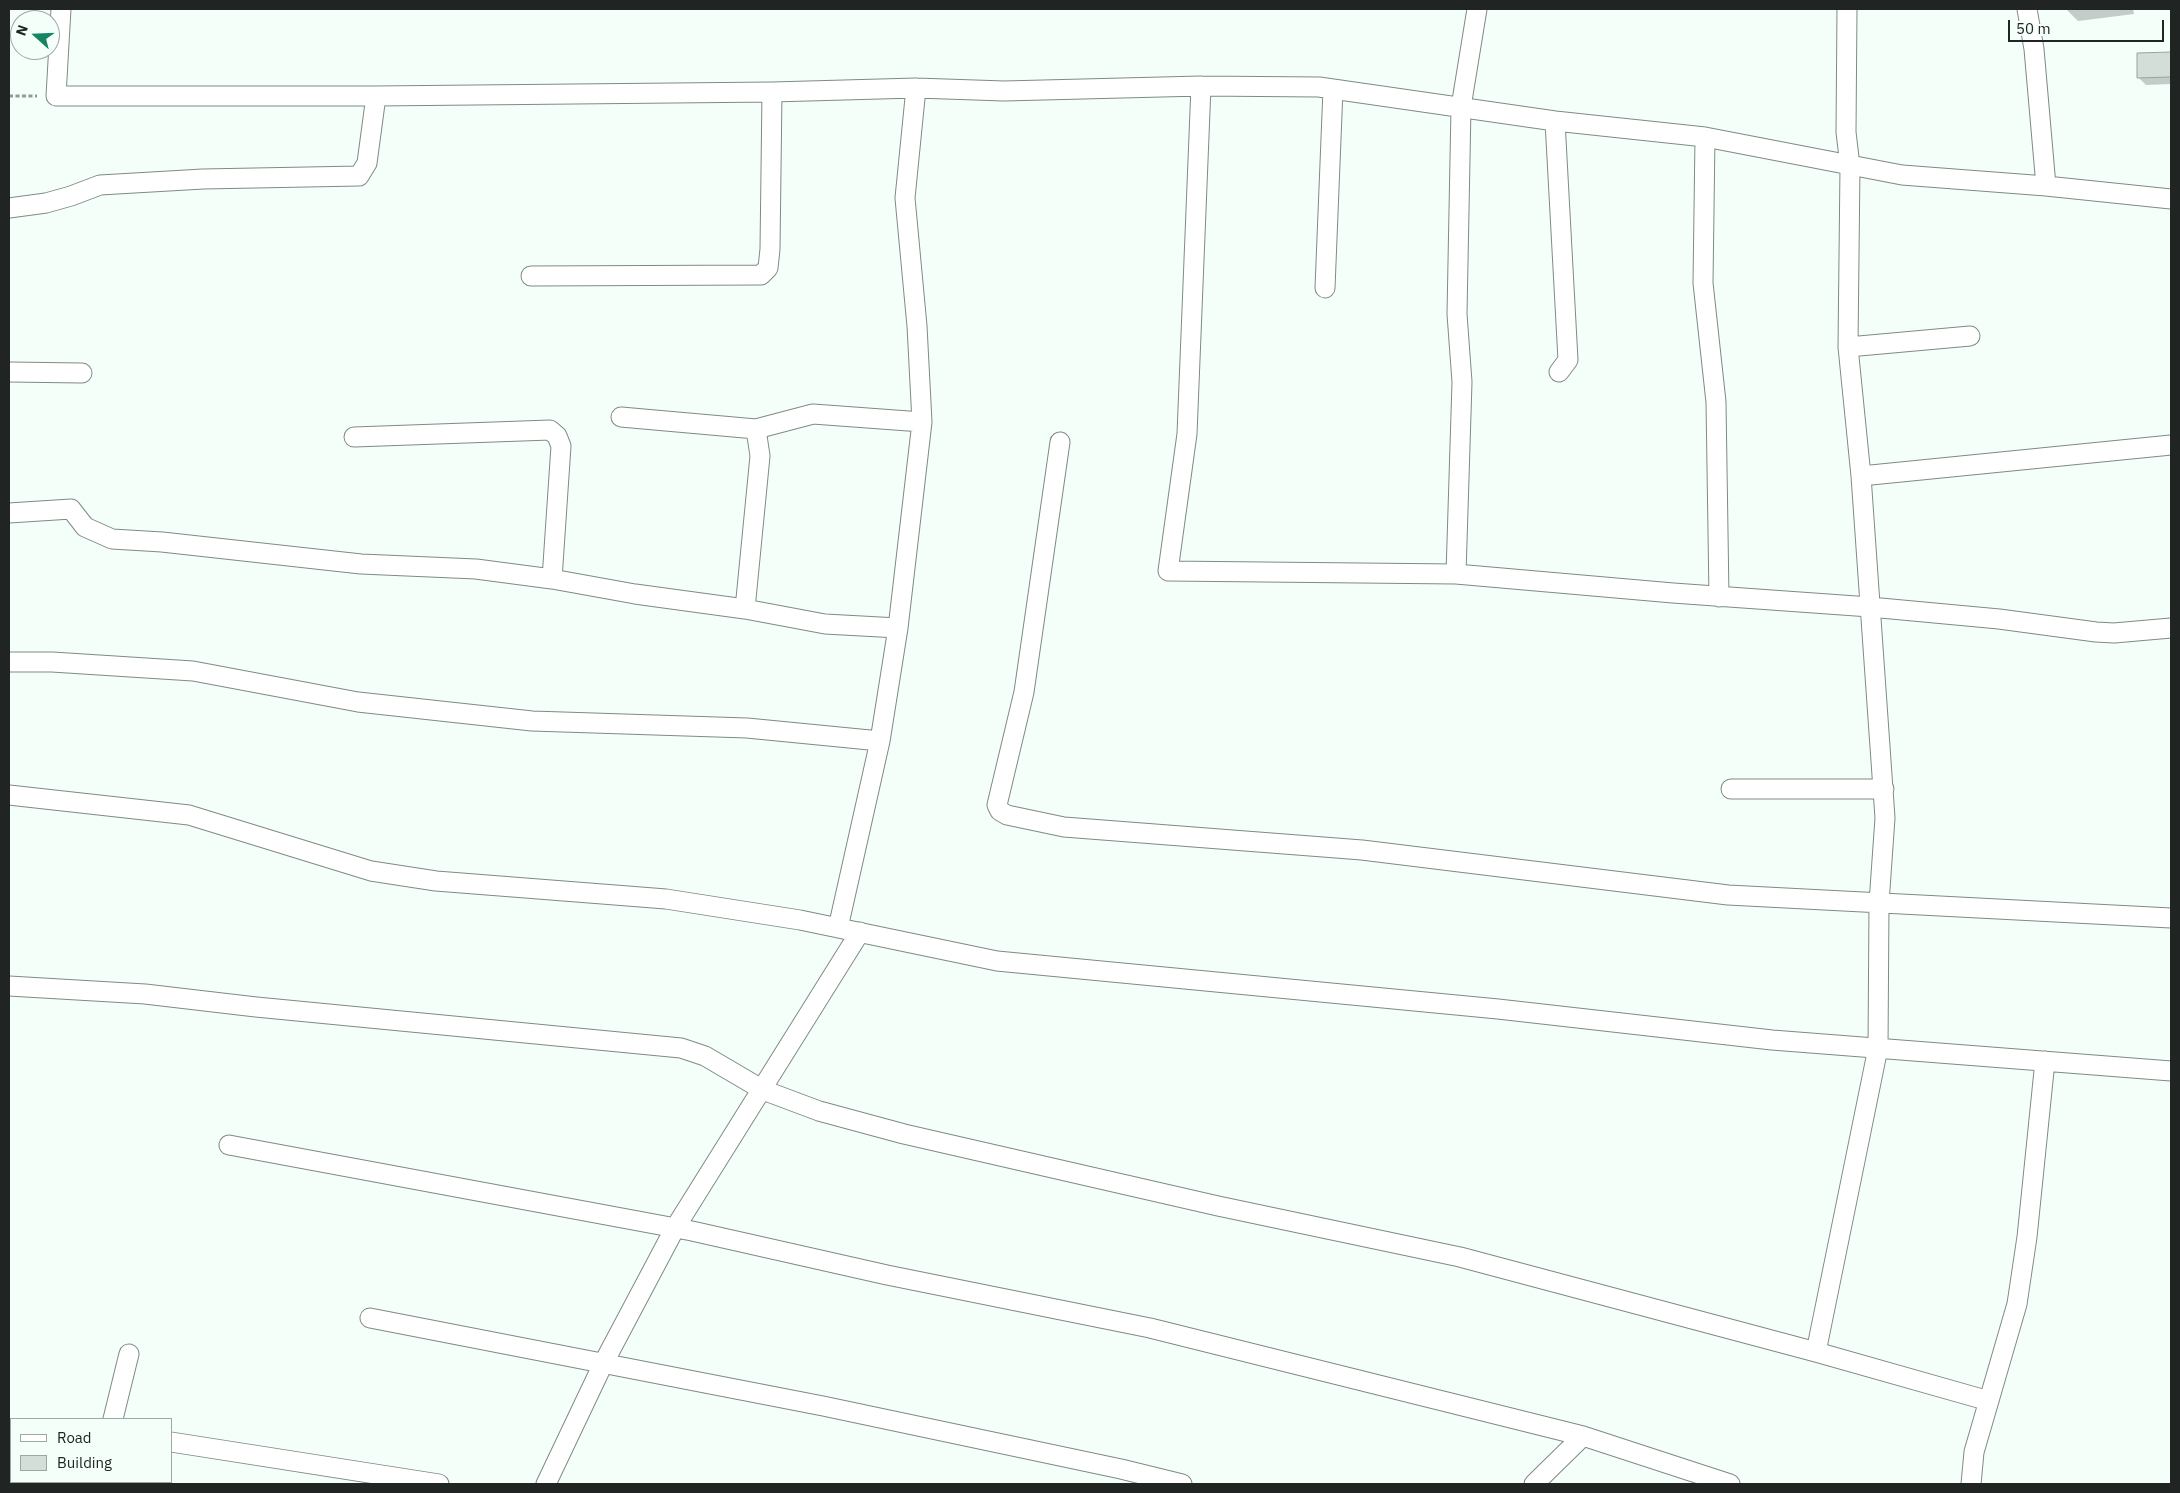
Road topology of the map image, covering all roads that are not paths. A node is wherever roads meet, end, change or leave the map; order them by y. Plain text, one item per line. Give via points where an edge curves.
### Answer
1 (61, 9) edge
2 (1477, 9) edge
3 (1847, 9) edge
4 (2027, 9) edge
5 (1201, 86) junction
6 (916, 88) junction
7 (1333, 89) junction
8 (772, 92) junction
9 (376, 96) junction
10 (1461, 107) junction
11 (1556, 121) junction
12 (1705, 137) junction
13 (1850, 166) junction
14 (2046, 186) junction
15 (2171, 199) edge
16 (9, 208) edge
17 (531, 276) dead end
18 (1325, 288) dead end
19 (1970, 336) dead end
20 (1848, 347) junction
21 (9, 372) edge
22 (1559, 372) dead end
23 (82, 373) dead end
24 (621, 417) dead end
25 (922, 422) junction
26 (756, 429) junction
27 (354, 437) dead end
28 (1060, 442) dead end
29 (2171, 445) edge
30 (1861, 476) junction
31 (9, 513) edge
32 (1456, 574) junction
33 (552, 579) junction
34 (1719, 597) junction
35 (1870, 607) junction
36 (745, 608) junction
37 (898, 628) junction
38 (2171, 628) edge
39 (9, 662) edge
40 (880, 741) junction
41 (1731, 789) dead end
42 (1884, 789) junction
43 (9, 796) edge
44 (1879, 903) junction
45 (2171, 918) edge
46 (838, 928) junction
47 (860, 932) junction
48 (9, 986) edge
49 (1878, 1048) junction
50 (2045, 1062) junction
51 (2171, 1071) edge
52 (763, 1090) junction
53 (229, 1145) dead end
54 (675, 1228) junction
55 (370, 1318) dead end
56 (1816, 1352) junction
57 (129, 1354) dead end
58 (604, 1364) junction
59 (1990, 1401) junction
60 (113, 1418) edge
61 (1583, 1436) junction
62 (172, 1442) edge
63 (439, 1484) edge
64 (546, 1484) edge
65 (1182, 1484) edge
66 (1534, 1484) edge
67 (1730, 1484) edge
68 (1971, 1484) edge

1 - 9 street via 56,96
2 - 10 street
3 - 13 street via 1846,132
4 - 14 street via 2034,49
5 - 6 street via 1004,91
5 - 7 street
5 - 32 street via 1187,434 1168,571
6 - 8 street
6 - 25 street via 905,198
7 - 10 street
7 - 18 street
8 - 9 street
8 - 17 street via 770,249 768,268 761,274
9 - 16 street via 367,163 359,176 100,185 46,203
10 - 11 street
10 - 32 street via 1457,314 1462,382
11 - 12 street
11 - 22 street via 1568,360
12 - 13 street
12 - 34 street via 1704,282 1716,402
13 - 14 street via 1902,175
13 - 20 street
14 - 15 street
19 - 20 street
20 - 30 street
21 - 23 street
24 - 26 street
25 - 26 street via 812,414
25 - 37 street
26 - 36 street via 760,456
27 - 33 street via 550,430 557,436 560,446
28 - 44 street via 1024,692 997,805 1007,815 1064,827 1362,850 1728,895
29 - 30 street
30 - 35 street
31 - 33 street via 70,509 84,527 112,539 361,564 476,569
32 - 34 street
33 - 36 street via 635,594
34 - 35 street
35 - 38 street via 2096,632
35 - 42 street
36 - 37 street via 825,624
37 - 40 street
39 - 40 street via 193,671 358,702 532,721 747,728
40 - 46 street
41 - 42 street
42 - 44 street
43 - 46 street via 189,815 380,872 436,881 666,899
44 - 45 street
44 - 49 street
46 - 47 street
47 - 49 street via 997,961
47 - 52 street
48 - 52 street via 145,994 681,1048 705,1056
49 - 50 street
49 - 56 street
50 - 51 street
50 - 59 street via 2017,1304
52 - 54 street
52 - 56 street via 819,1111 904,1134 1460,1257
53 - 54 street
54 - 58 street
54 - 61 street via 1150,1328
55 - 58 street
56 - 59 street
57 - 60 street
58 - 64 street
58 - 65 street
59 - 68 street via 1974,1452
61 - 66 street
61 - 67 street
62 - 63 street

